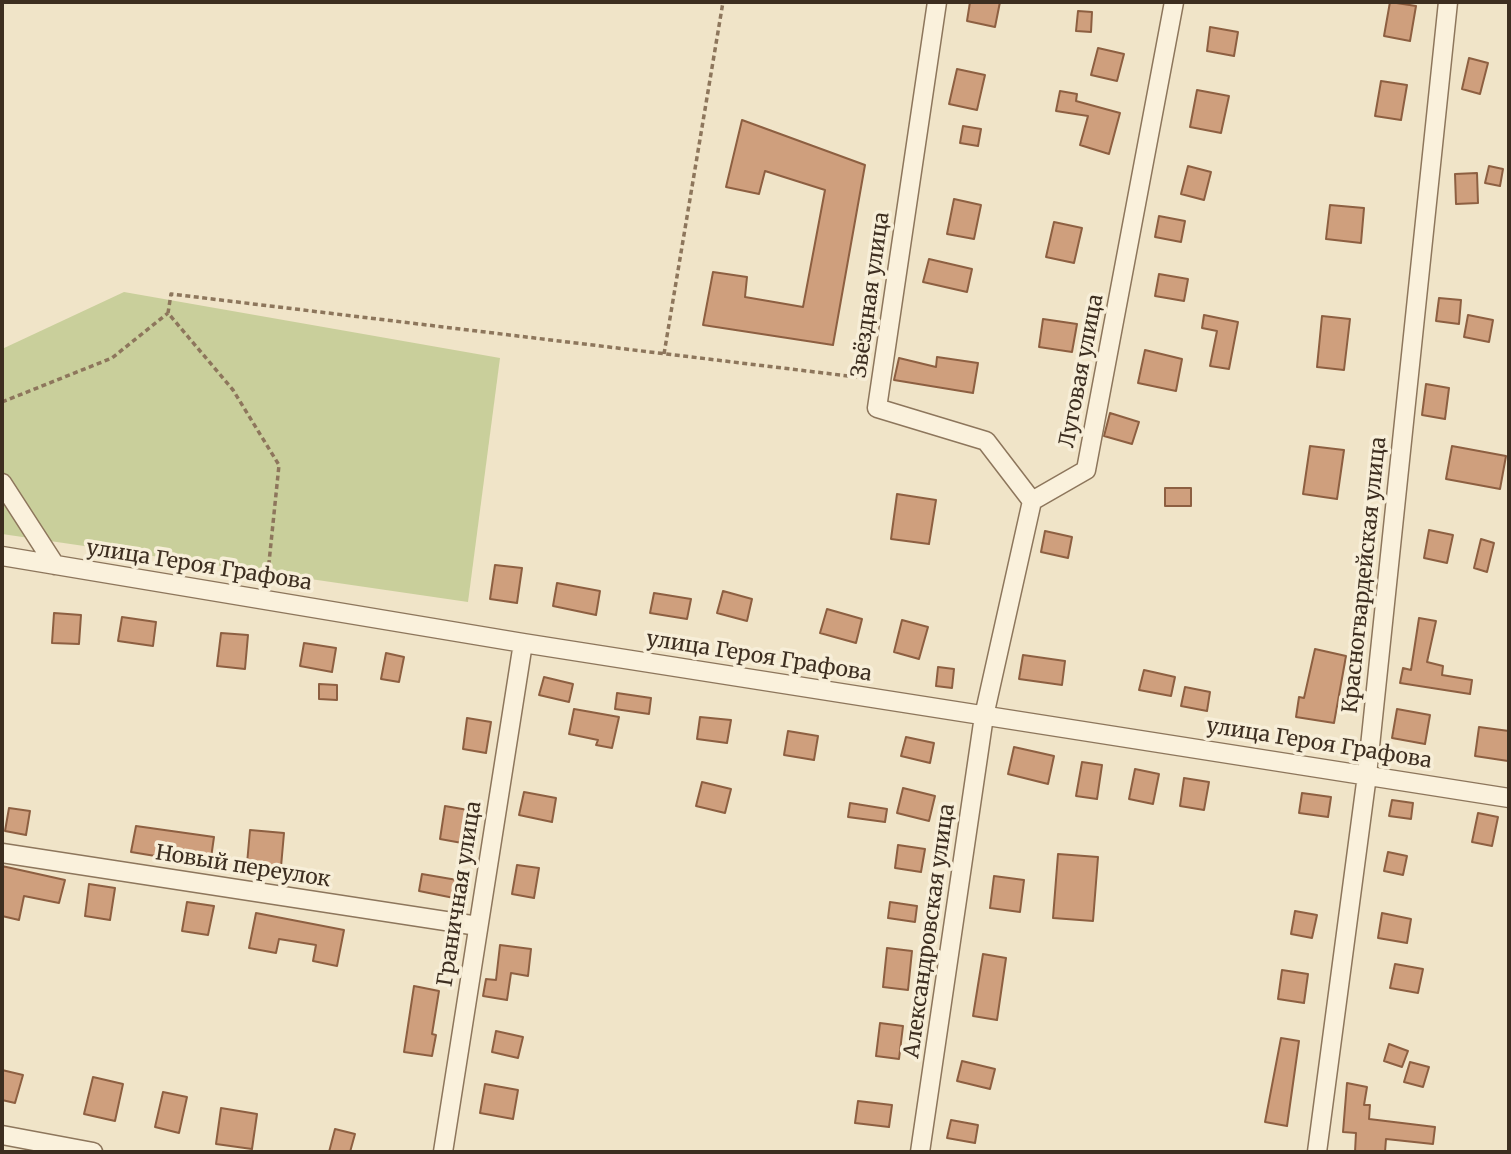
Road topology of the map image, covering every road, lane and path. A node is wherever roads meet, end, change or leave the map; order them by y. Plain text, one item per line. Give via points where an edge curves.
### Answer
1 (723, 2) edge
2 (937, 2) edge
3 (1174, 2) edge
4 (1448, 2) edge
5 (168, 313) junction
6 (664, 354) junction
7 (881, 380) junction
8 (2, 402) edge
9 (2, 483) edge
10 (1032, 501) junction
11 (2, 556) edge
12 (55, 565) junction
13 (265, 600) junction
14 (523, 643) junction
15 (984, 716) junction
16 (1367, 775) junction
17 (1509, 798) edge
18 (2, 853) edge
19 (478, 926) junction
20 (2, 1135) edge
21 (93, 1152) edge
22 (443, 1152) edge
23 (920, 1152) edge
24 (1317, 1152) edge

1 - 6 path
2 - 7 street, Звёздная улица
3 - 10 street, Луговая улица via 1086,470
4 - 16 street, Красногвардейская улица
5 - 6 path via 171,294
5 - 8 path via 111,358
5 - 13 path via 233,390 279,465
6 - 7 path
7 - 10 street, Звёздная улица via 877,408 986,441
9 - 12 street
10 - 15 street
11 - 12 street, улица Героя Графова
12 - 13 street, улица Героя Графова
13 - 14 street, улица Героя Графова
14 - 15 street, улица Героя Графова
14 - 19 street, Граничная улица
15 - 16 street, улица Героя Графова
15 - 23 street, Александровская улица
16 - 17 street, улица Героя Графова
16 - 24 street, Красногвардейская улица
18 - 19 street, Новый переулок
19 - 22 street, Граничная улица
20 - 21 street

